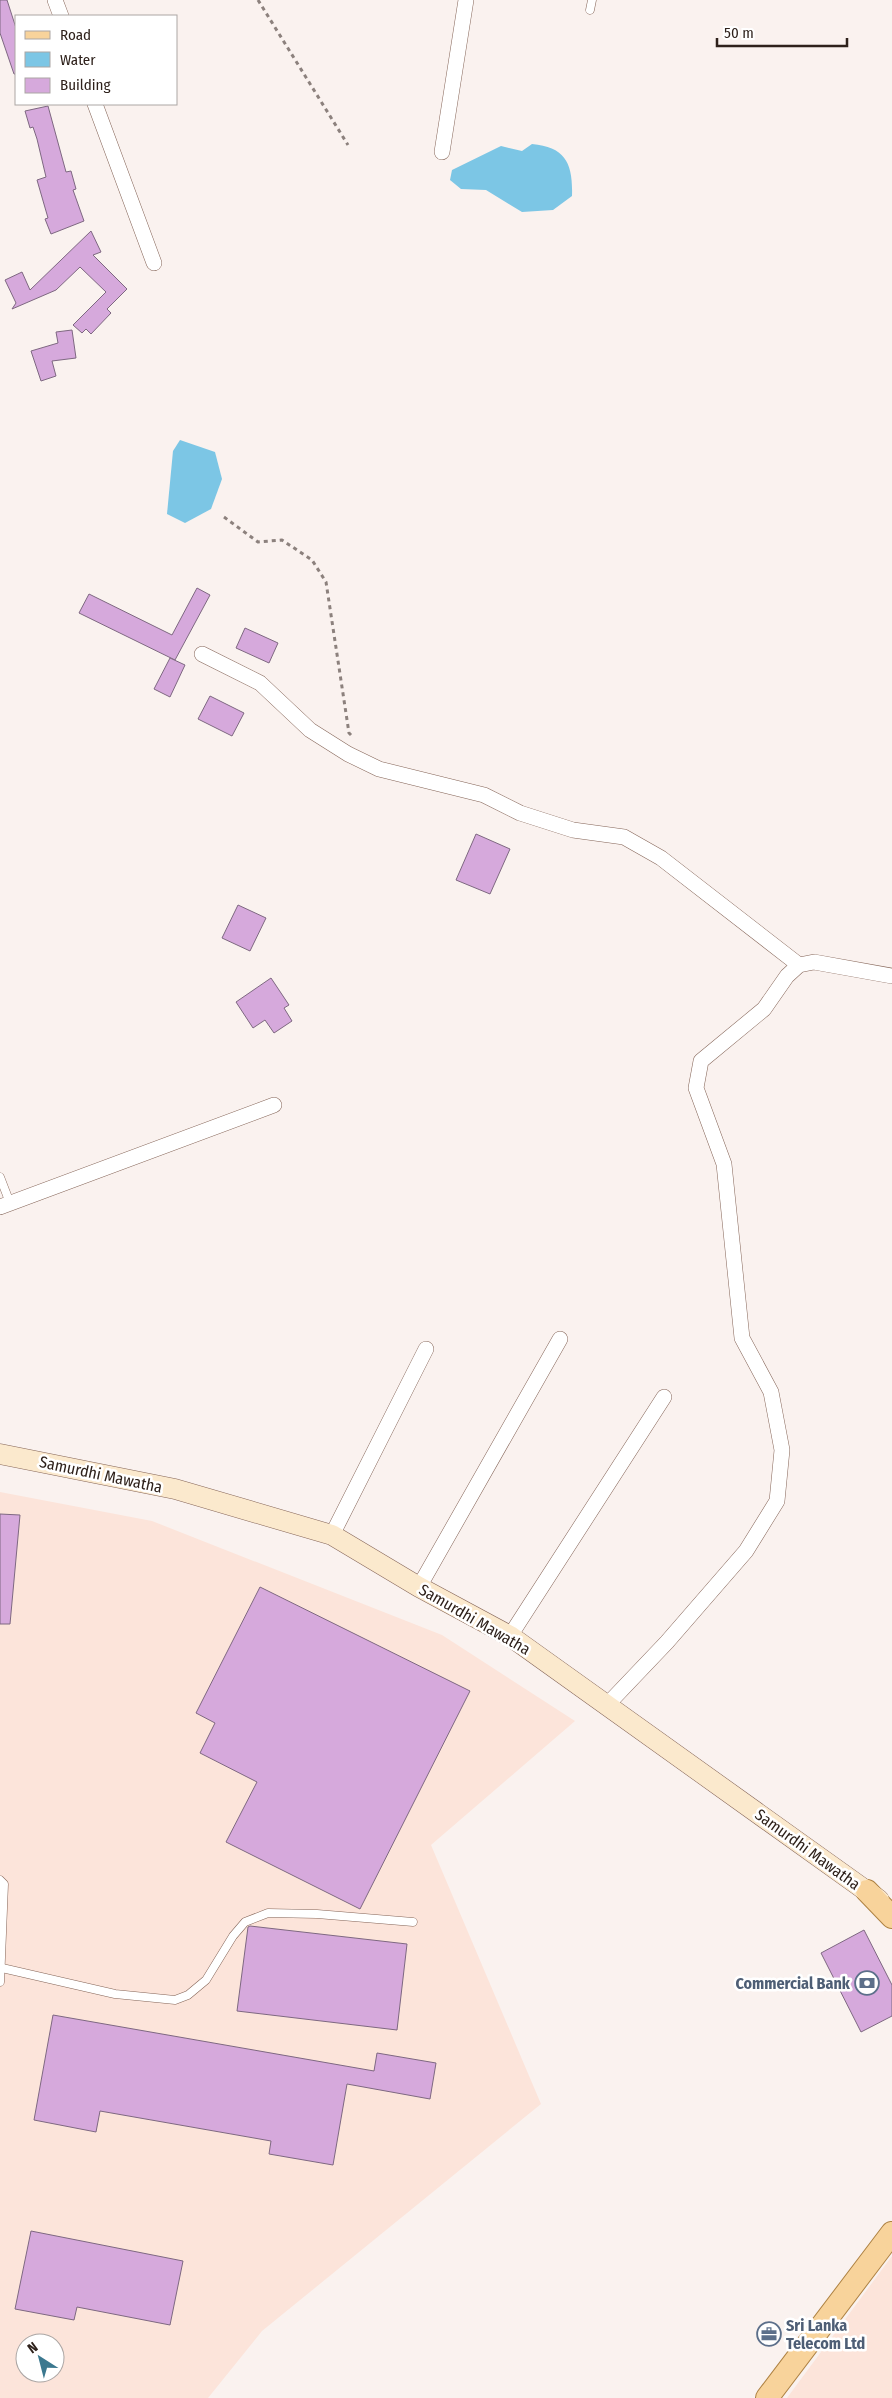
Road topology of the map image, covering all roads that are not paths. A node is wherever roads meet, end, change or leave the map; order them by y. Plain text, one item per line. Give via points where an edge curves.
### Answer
1 (55, 0) edge
2 (466, 0) edge
3 (592, 0) edge
4 (590, 10) dead end
5 (61, 15) edge
6 (95, 105) edge
7 (442, 152) dead end
8 (154, 263) dead end
9 (202, 654) dead end
10 (799, 966) junction
11 (892, 976) edge
12 (274, 1105) dead end
13 (0, 1177) edge
14 (5, 1205) edge
15 (560, 1339) dead end
16 (426, 1349) dead end
17 (664, 1397) dead end
18 (0, 1454) edge
19 (332, 1535) junction
20 (419, 1587) junction
21 (510, 1636) junction
22 (608, 1705) junction
23 (0, 1880) edge
24 (867, 1891) junction
25 (892, 1909) edge
26 (892, 1917) edge
27 (412, 1922) dead end
28 (2, 1968) junction
29 (0, 1982) edge
30 (892, 2233) edge
31 (767, 2398) edge

1 - 5 street
2 - 7 street
3 - 4 lane
6 - 8 street
9 - 10 street via 260,683 310,730 379,769 484,795 520,813 573,830 624,838 661,858
10 - 11 street via 814,962
10 - 22 street via 787,976 764,1009 700,1061 696,1076 696,1088 724,1164 742,1338 771,1392 782,1450 777,1501 746,1551 668,1642
12 - 14 street
13 - 14 lane
15 - 20 street
16 - 19 street
17 - 21 street
18 - 19 main road, Samurdhi Mawatha via 175,1489
19 - 20 main road, Samurdhi Mawatha
20 - 21 main road, Samurdhi Mawatha
21 - 22 main road, Samurdhi Mawatha
22 - 24 main road, Samurdhi Mawatha
23 - 28 lane via 4,1884
24 - 25 main road, Samurdhi Mawatha
24 - 26 main road
27 - 28 lane via 268,1913 245,1922 206,1980 188,1995 175,2000 115,1994
28 - 29 lane
30 - 31 main road

